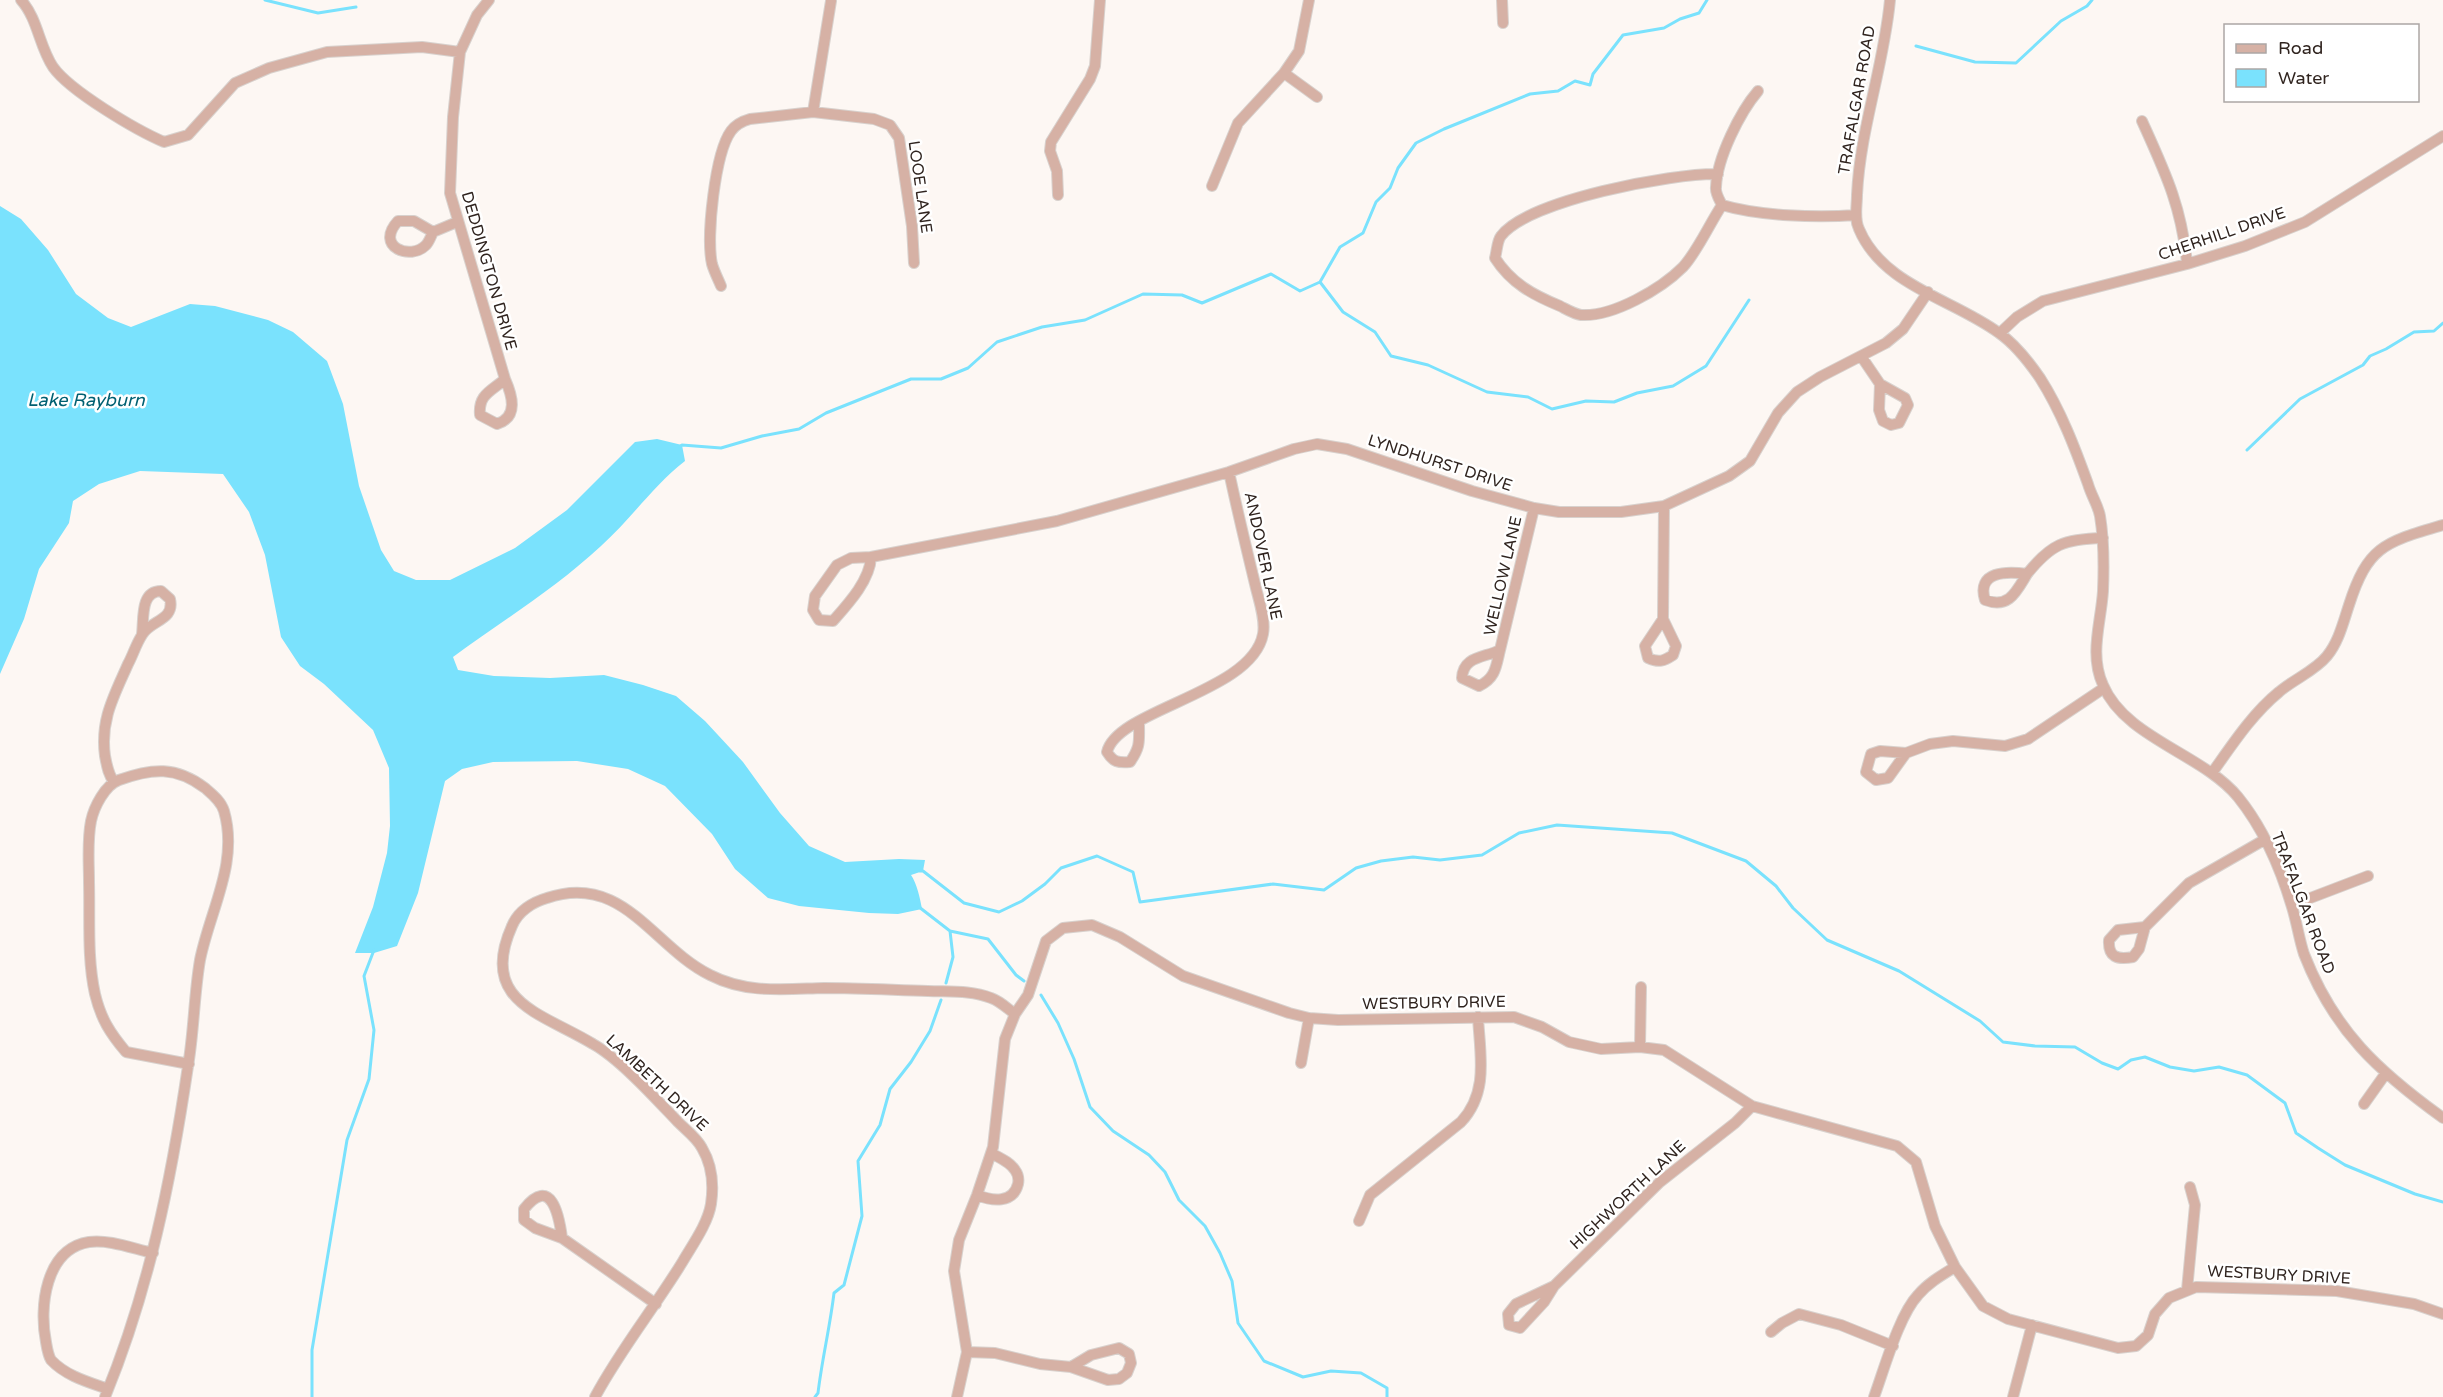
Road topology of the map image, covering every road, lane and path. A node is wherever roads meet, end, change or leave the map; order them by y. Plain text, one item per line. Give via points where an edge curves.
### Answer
1 (21, 0) edge
2 (489, 0) edge
3 (834, 0) edge
4 (1100, 0) edge
5 (1309, 0) edge
6 (1502, 0) edge
7 (1890, 0) edge
8 (1503, 23) dead end
9 (460, 52) junction
10 (1284, 73) junction
11 (1758, 91) dead end
12 (1317, 97) dead end
13 (813, 112) junction
14 (2142, 121) dead end
15 (2443, 136) edge
16 (1718, 174) junction
17 (1212, 186) dead end
18 (1058, 195) dead end
19 (1722, 205) junction
20 (1856, 215) junction
21 (457, 222) junction
22 (433, 232) dead end
23 (914, 263) dead end
24 (2187, 264) junction
25 (721, 286) dead end
26 (1928, 292) junction
27 (2000, 333) junction
28 (1861, 356) junction
29 (505, 379) dead end
30 (1880, 384) dead end
31 (1229, 472) junction
32 (1664, 506) junction
33 (1534, 508) junction
34 (2443, 525) edge
35 (2103, 538) junction
36 (871, 556) junction
37 (2026, 574) dead end
38 (1663, 619) dead end
39 (142, 634) dead end
40 (1500, 650) dead end
41 (2104, 688) junction
42 (1139, 722) dead end
43 (1906, 753) dead end
44 (2212, 773) junction
45 (114, 782) junction
46 (2264, 840) junction
47 (2368, 876) dead end
48 (2292, 905) junction
49 (2145, 927) dead end
50 (1641, 987) dead end
51 (1015, 1014) junction
52 (1479, 1017) junction
53 (1309, 1018) junction
54 (1640, 1047) junction
55 (1301, 1063) dead end
56 (189, 1064) junction
57 (2386, 1073) junction
58 (2364, 1104) dead end
59 (1752, 1106) junction
60 (2441, 1112) edge
61 (991, 1153) junction
62 (2190, 1187) dead end
63 (977, 1195) junction
64 (1359, 1221) dead end
65 (562, 1238) dead end
66 (153, 1253) junction
67 (1955, 1267) junction
68 (1554, 1286) junction
69 (2187, 1290) junction
70 (656, 1304) junction
71 (2443, 1314) edge
72 (2032, 1325) junction
73 (1772, 1332) dead end
74 (1893, 1346) junction
75 (967, 1352) junction
76 (1071, 1367) junction
77 (107, 1393) edge
78 (595, 1397) edge
79 (957, 1397) edge
80 (1874, 1397) edge
81 (2013, 1397) edge

1 - 9 street via 29,9 44,52 67,84 141,132 164,142 188,135 235,83 268,68 327,52 422,47
2 - 9 street, DEDDINGTON DRIVE via 477,15
3 - 13 street
4 - 18 street via 1095,66 1051,142
5 - 10 street via 1299,51
6 - 8 street
7 - 20 street, TRAFALGAR ROAD via 1862,142
9 - 21 street, DEDDINGTON DRIVE via 450,183
10 - 12 street
10 - 17 street via 1238,123
11 - 16 street via 1745,106
13 - 23 street, LOOE LANE via 874,119 895,130
13 - 25 street via 750,119 732,129 716,180 711,217 712,264
14 - 24 street via 2172,188 2184,233
15 - 24 street, CHERHILL DRIVE via 2306,222
16 - 19 street via 1715,189
16 - 19 street via 1635,183 1548,208 1517,221 1500,237 1495,258 1505,273 1535,295 1580,315 1607,311 1660,285 1684,266
19 - 20 street via 1739,210
20 - 26 street, TRAFALGAR ROAD via 1867,244 1892,272
21 - 22 street
21 - 29 street, DEDDINGTON DRIVE
24 - 27 street, CHERHILL DRIVE via 2043,301
26 - 27 street, TRAFALGAR ROAD
26 - 28 street, LYNDHURST DRIVE via 1903,329
27 - 35 street, TRAFALGAR ROAD via 2020,353 2051,397 2099,512
28 - 30 street
28 - 32 street, LYNDHURST DRIVE via 1797,392 1778,413 1750,461 1729,476
31 - 33 street, LYNDHURST DRIVE via 1317,444 1347,449
31 - 36 street, LYNDHURST DRIVE via 1057,521
31 - 42 street, ANDOVER LANE via 1260,607 1263,632 1255,655 1234,673
32 - 33 street, LYNDHURST DRIVE via 1621,512
32 - 38 street
33 - 40 street, WELLOW LANE
34 - 44 street via 2378,549 2360,573 2341,632 2326,657 2266,704
35 - 37 street via 2062,543 2044,553
35 - 41 street, TRAFALGAR ROAD via 2103,593 2096,660
36 - 36 street, LYNDHURST DRIVE via 870,570 844,608 833,621 819,620 813,610 815,596 837,565
39 - 45 street via 110,704 103,729 107,769
41 - 43 street via 2028,740 2005,746 1953,741
41 - 44 street, TRAFALGAR ROAD via 2129,718
44 - 46 street, TRAFALGAR ROAD via 2252,815
45 - 56 street via 104,792 91,819 88,850 88,917 95,994 106,1027 126,1052
45 - 56 street via 157,770 189,776 214,795 224,809 229,850 201,959
46 - 48 street, TRAFALGAR ROAD
46 - 49 street via 2189,883
47 - 48 street
48 - 57 street, TRAFALGAR ROAD via 2303,951 2334,1014 2348,1035
50 - 54 street
51 - 53 street, WESTBURY DRIVE via 1028,995 1046,941 1064,928 1092,925 1120,937 1183,976
51 - 61 street, WESTBURY DRIVE via 1005,1039
51 - 70 street, LAMBETH DRIVE via 993,998 968,992 767,990 737,986 684,958 639,917 614,901 587,892 559,894 532,903 513,922 504,947 502,975 516,999 536,1014 596,1045 628,1072 701,1146 712,1174 711,1206 696,1239
52 - 53 street, WESTBURY DRIVE
52 - 54 street, WESTBURY DRIVE via 1514,1017 1569,1042 1601,1049
52 - 64 street via 1480,1080 1472,1110 1370,1194
53 - 55 street
54 - 59 street, WESTBURY DRIVE via 1664,1050
56 - 66 street via 165,1208
57 - 58 street
57 - 60 street, TRAFALGAR ROAD
59 - 67 street, WESTBURY DRIVE via 1897,1146 1916,1162 1935,1226
59 - 68 street, HIGHWORTH LANE via 1660,1182
61 - 63 street, WESTBURY DRIVE
61 - 63 street via 1017,1172 1017,1188 999,1200
62 - 69 street via 2195,1205
63 - 75 street, WESTBURY DRIVE via 958,1240 954,1271
65 - 70 street
66 - 77 street
66 - 77 street via 88,1242 70,1250 56,1265 46,1285 45,1334 50,1358 68,1374
67 - 72 street, WESTBURY DRIVE via 1983,1306 2008,1319
67 - 74 street via 1916,1297
68 - 68 street, HIGHWORTH LANE via 1530,1320 1520,1328 1509,1325 1508,1314 1516,1304
69 - 71 street, WESTBURY DRIVE via 2228,1286 2337,1291 2404,1302
69 - 72 street, WESTBURY DRIVE via 2169,1298 2155,1314 2148,1335 2136,1346 2118,1348
70 - 78 street, LAMBETH DRIVE
72 - 81 street
73 - 74 street via 1799,1314 1841,1325
74 - 80 street
75 - 76 street via 995,1353
75 - 79 street, WESTBURY DRIVE
76 - 76 street via 1108,1380 1119,1379 1131,1364 1129,1354 1119,1348 1091,1355

